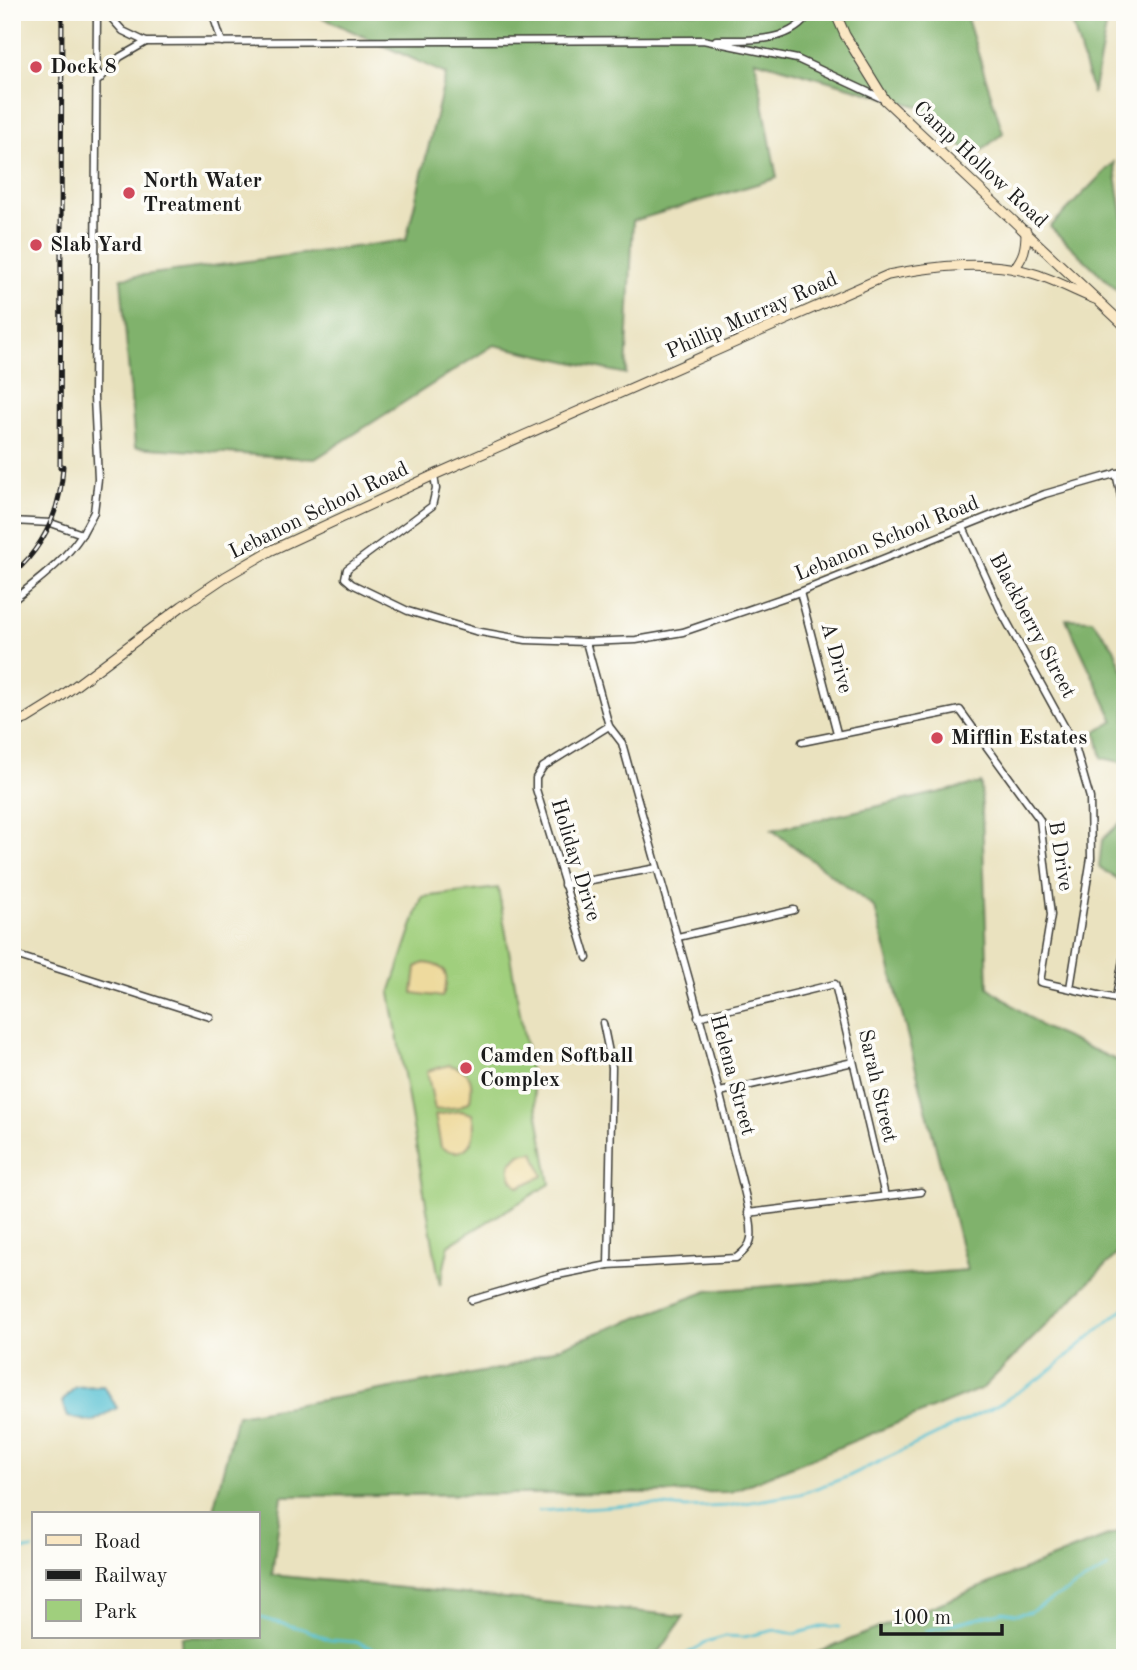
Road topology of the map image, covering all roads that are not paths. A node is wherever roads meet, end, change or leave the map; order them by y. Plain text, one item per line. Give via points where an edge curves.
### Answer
1 (97, 12) edge
2 (106, 12) edge
3 (212, 12) edge
4 (810, 12) edge
5 (835, 12) edge
6 (703, 40) junction
7 (146, 42) junction
8 (222, 42) junction
9 (98, 81) junction
10 (885, 100) junction
11 (1026, 231) junction
12 (1014, 269) junction
13 (1095, 299) junction
14 (1125, 326) edge
15 (1125, 471) edge
16 (1116, 473) junction
17 (434, 475) junction
18 (1125, 514) edge
19 (12, 521) edge
20 (963, 527) junction
21 (82, 534) junction
22 (800, 592) junction
23 (12, 601) edge
24 (586, 642) junction
25 (26, 719) junction
26 (12, 723) edge
27 (609, 726) junction
28 (12, 730) edge
29 (837, 733) junction
30 (802, 742) dead end
31 (657, 868) junction
32 (564, 885) junction
33 (794, 910) dead end
34 (677, 937) junction
35 (1125, 949) edge
36 (12, 954) edge
37 (586, 958) dead end
38 (1070, 988) junction
39 (1116, 997) junction
40 (1125, 1001) edge
41 (210, 1017) dead end
42 (698, 1017) junction
43 (603, 1023) dead end
44 (853, 1062) junction
45 (720, 1092) junction
46 (921, 1192) dead end
47 (885, 1196) junction
48 (748, 1213) junction
49 (608, 1265) junction
50 (472, 1300) dead end

1 - 9 street
2 - 7 street via 123,31
3 - 8 street
4 - 6 street via 790,32 758,40
5 - 10 street, Camp Hollow Road
6 - 8 street
6 - 10 street via 797,59
7 - 8 street
7 - 9 street via 120,57
9 - 21 street via 94,397 98,479 94,512
10 - 11 street, Camp Hollow Road
11 - 12 street via 1026,247
11 - 13 street, Camp Hollow Road
12 - 13 street, Phillip Murray Road
12 - 17 street, Phillip Murray Road via 928,267 888,275
13 - 14 street, Camp Hollow Road
15 - 16 street, Lebanon School Road
16 - 18 street
16 - 20 street, Lebanon School Road via 1045,494
17 - 24 street, Lebanon School Road via 432,506 347,569 345,578 408,611 475,631 526,640
17 - 25 street, Lebanon School Road via 270,551 225,577
19 - 21 street via 51,523
20 - 22 street, Lebanon School Road
20 - 38 street, Blackberry Street via 1001,611 1075,746 1090,798 1091,858
21 - 23 street via 55,568
22 - 24 street, Lebanon School Road via 683,632
22 - 29 street, A Drive
24 - 27 street, Helena Street
25 - 26 street, Lebanon School Road
25 - 28 street
27 - 31 street, Helena Street via 622,743
27 - 32 street, Holiday Drive via 543,767 536,778
29 - 30 street, B Drive
29 - 38 street, B Drive via 960,710 1040,820 1051,915 1040,982
31 - 32 street
31 - 34 street, Helena Street
32 - 37 street, Holiday Drive
33 - 34 street
34 - 42 street, Helena Street
35 - 39 street
36 - 41 street
38 - 39 street
39 - 40 street
42 - 44 street, Sarah Street via 835,984
42 - 45 street, Helena Street
43 - 49 street via 612,1067
44 - 45 street
44 - 47 street, Sarah Street
45 - 48 street, Helena Street
46 - 47 street
47 - 48 street
48 - 49 street, Helena Street via 752,1238 736,1258
49 - 50 street, Helena Street

